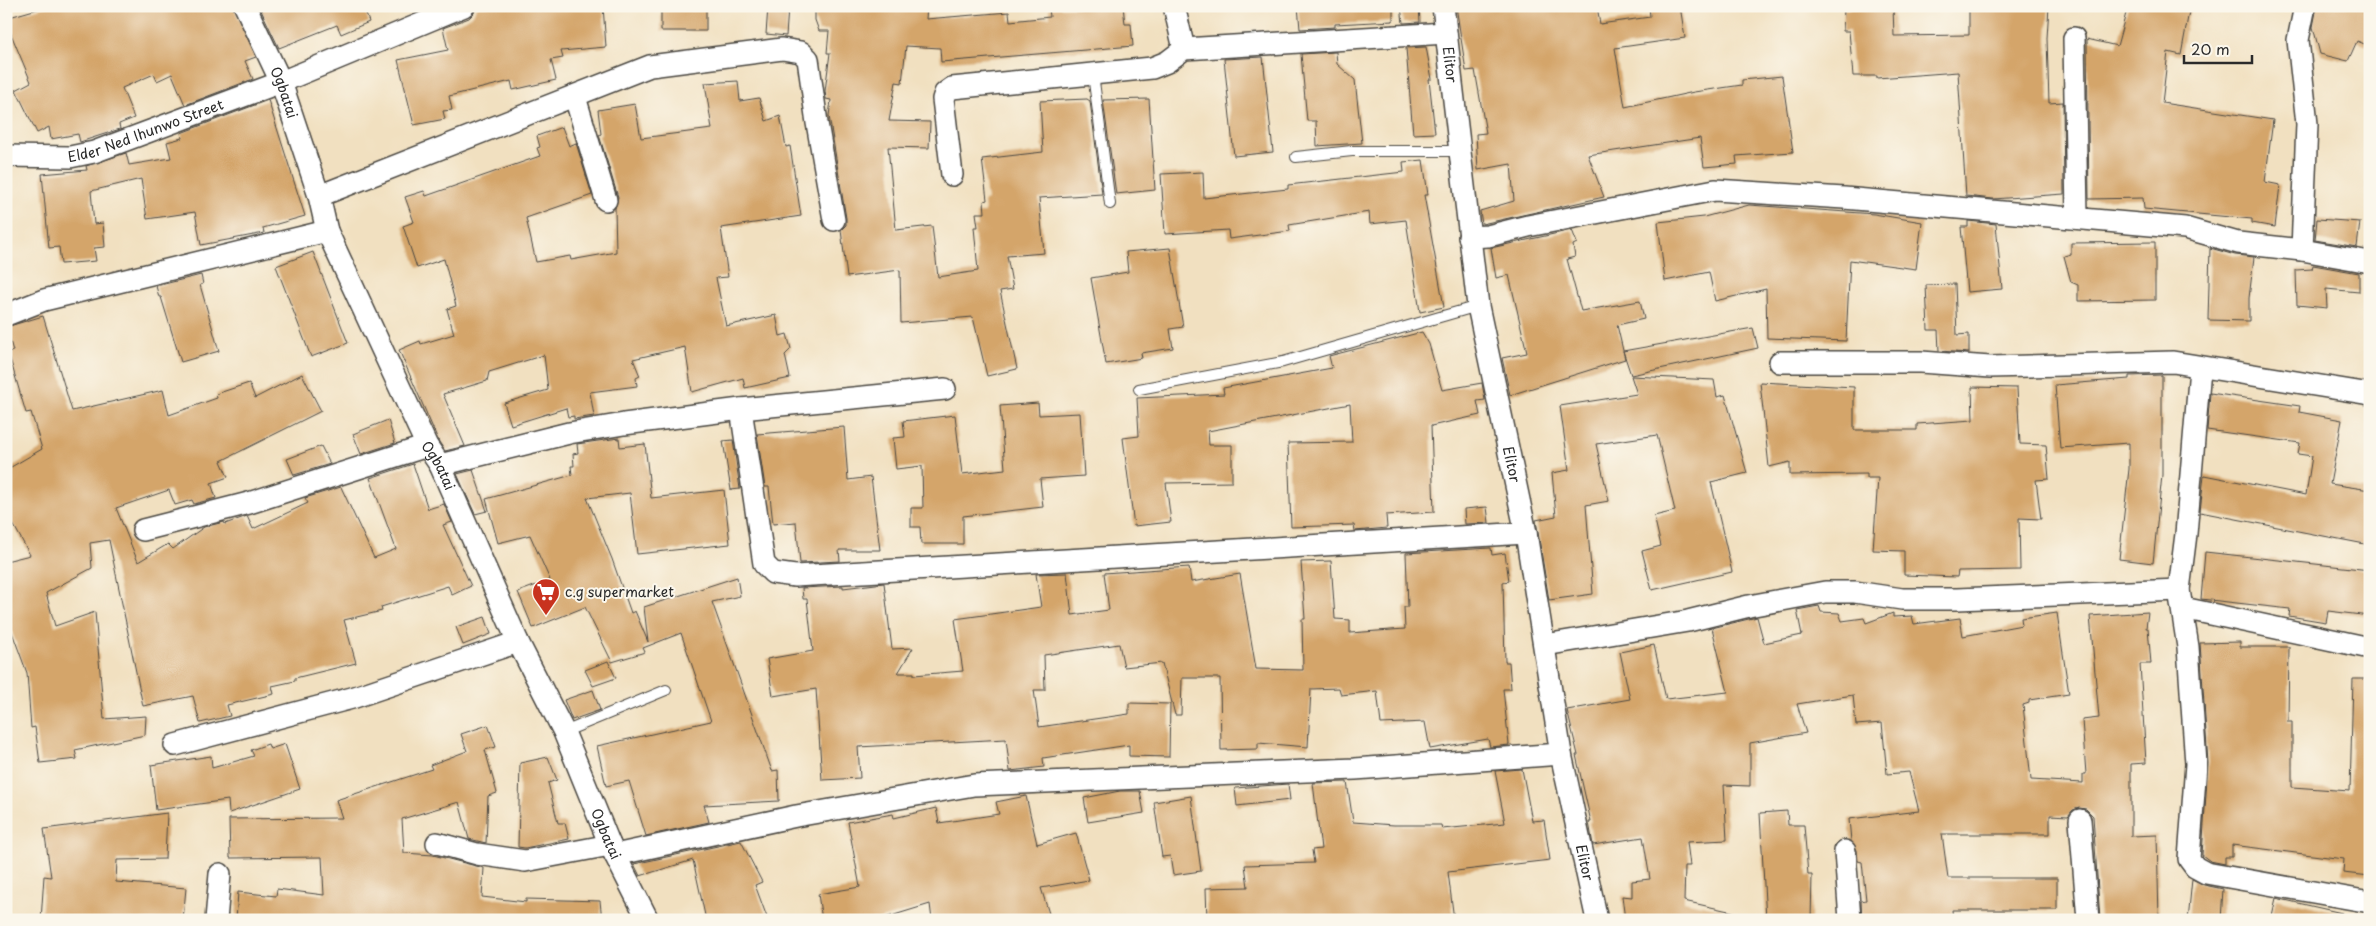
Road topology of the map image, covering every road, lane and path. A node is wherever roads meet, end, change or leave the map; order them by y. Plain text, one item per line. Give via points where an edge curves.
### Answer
1 (245, 6) edge
2 (464, 6) edge
3 (1174, 6) edge
4 (1443, 6) edge
5 (2305, 6) edge
6 (1446, 33) junction
7 (2074, 38) dead end
8 (1184, 48) junction
9 (1093, 74) junction
10 (280, 82) junction
11 (575, 97) junction
12 (1460, 151) junction
13 (6, 156) edge
14 (1296, 157) dead end
15 (952, 175) dead end
16 (319, 196) junction
17 (606, 200) dead end
18 (1110, 204) dead end
19 (2077, 217) junction
20 (834, 220) dead end
21 (327, 231) junction
22 (1469, 237) junction
23 (2302, 250) junction
24 (2370, 262) edge
25 (1478, 306) junction
26 (6, 315) edge
27 (1780, 362) dead end
28 (2200, 368) junction
29 (945, 388) dead end
30 (1139, 389) dead end
31 (2370, 394) edge
32 (741, 409) junction
33 (427, 446) junction
34 (440, 464) junction
35 (143, 530) dead end
36 (1526, 534) junction
37 (2181, 599) junction
38 (518, 642) junction
39 (1545, 645) junction
40 (2370, 648) edge
41 (666, 690) dead end
42 (564, 732) junction
43 (175, 745) dead end
44 (1561, 754) junction
45 (2080, 820) dead end
46 (436, 843) dead end
47 (613, 850) junction
48 (1845, 851) dead end
49 (220, 874) dead end
50 (2370, 902) edge
51 (216, 920) edge
52 (648, 920) edge
53 (1597, 920) edge
54 (1850, 920) edge
55 (2088, 920) edge

1 - 10 street, Ogbatai
2 - 10 street, Elder Ned Ihunwo Street
3 - 8 street
4 - 6 street, Elitor
5 - 23 street via 2298,40 2307,124
6 - 8 street
6 - 12 street, Elitor
7 - 19 street
8 - 9 street via 1167,62 1152,68
9 - 15 street via 952,88 945,93 943,99
9 - 18 lane
10 - 13 street, Elder Ned Ihunwo Street via 94,152 70,157
10 - 16 street, Ogbatai
11 - 16 street
11 - 17 street
11 - 20 street via 665,63 782,49 801,52 808,58
12 - 14 lane via 1352,151
12 - 22 street, Elitor
16 - 21 street, Ogbatai
19 - 22 street via 1715,190 1488,236
19 - 23 street via 2185,228 2238,243
21 - 26 street via 44,300
21 - 33 street, Ogbatai
22 - 25 street, Elitor
23 - 24 street
25 - 30 lane via 1283,362
25 - 36 street, Elitor
27 - 28 street via 1921,362 1969,367 2173,362
28 - 31 street
28 - 37 street
29 - 32 street
32 - 34 street via 569,432
32 - 36 street via 764,564 773,573 795,576
33 - 34 street, Ogbatai
33 - 35 street via 249,503
34 - 38 street, Ogbatai
36 - 39 street, Elitor
37 - 39 street via 1902,599 1855,592 1825,592 1688,621
37 - 40 street
37 - 50 street via 2188,647 2196,764 2189,859 2206,873
38 - 42 street, Ogbatai
38 - 43 street via 352,698
39 - 44 street, Elitor
41 - 42 lane
42 - 47 street, Ogbatai
44 - 47 street via 1355,769 974,786
44 - 53 street, Elitor
45 - 55 street
46 - 47 street via 477,854 525,861
47 - 52 street, Ogbatai
48 - 54 street
49 - 51 street

